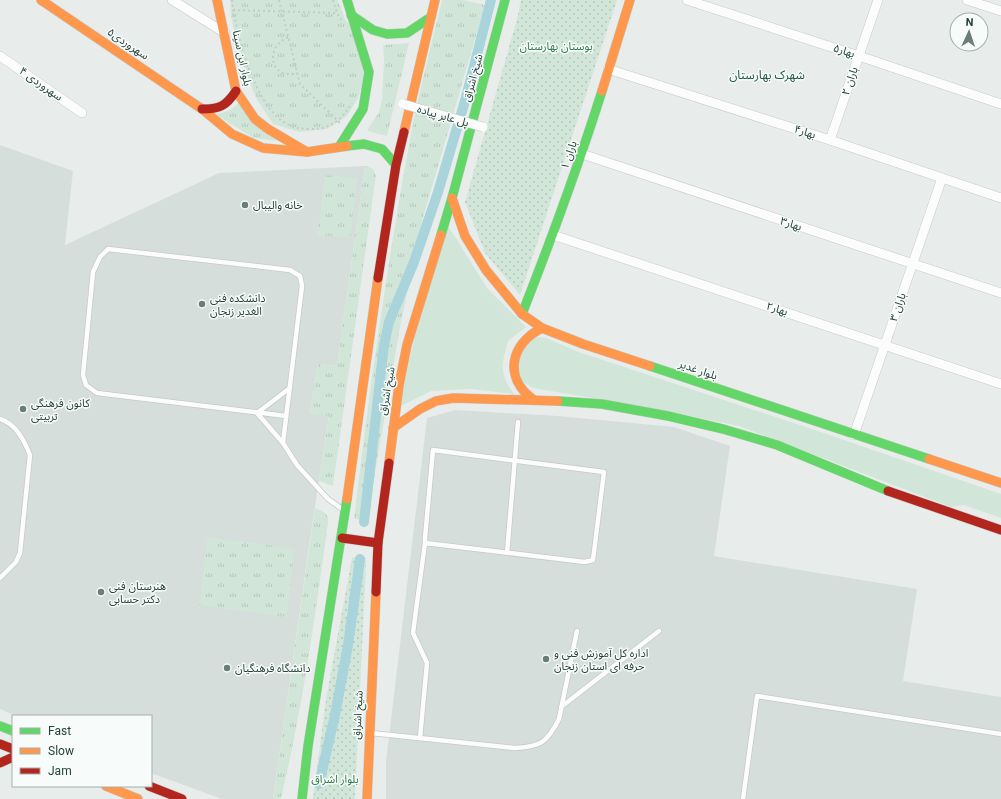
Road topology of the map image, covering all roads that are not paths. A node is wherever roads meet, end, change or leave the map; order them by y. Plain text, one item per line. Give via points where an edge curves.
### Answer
1 (41, 0) edge
2 (172, 0) edge
3 (216, 0) edge
4 (347, 0) edge
5 (435, 0) edge
6 (505, 0) edge
7 (630, 0) edge
8 (687, 0) edge
9 (878, 0) edge
10 (967, 0) edge
11 (1001, 12) edge
12 (351, 15) junction
13 (431, 17) junction
14 (224, 33) junction
15 (0, 56) edge
16 (859, 56) junction
17 (608, 69) junction
18 (236, 91) junction
19 (403, 104) dead end
20 (1001, 104) edge
21 (202, 109) junction
22 (82, 113) dead end
23 (483, 127) dead end
24 (830, 140) junction
25 (339, 147) junction
26 (307, 152) junction
27 (582, 154) junction
28 (396, 165) junction
29 (942, 178) junction
30 (452, 198) junction
31 (1001, 198) edge
32 (553, 235) junction
33 (913, 263) junction
34 (1001, 293) edge
35 (522, 314) junction
36 (542, 328) junction
37 (885, 345) junction
38 (1001, 384) edge
39 (290, 388) junction
40 (534, 400) junction
41 (257, 413) junction
42 (286, 416) junction
43 (0, 419) edge
44 (518, 422) dead end
45 (392, 428) junction
46 (854, 435) junction
47 (283, 443) junction
48 (515, 461) junction
49 (1001, 483) edge
50 (346, 512) junction
51 (970, 520) junction
52 (1001, 526) edge
53 (1001, 530) edge
54 (342, 538) junction
55 (378, 543) junction
56 (425, 543) junction
57 (507, 553) junction
58 (0, 578) edge
59 (577, 631) dead end
60 (659, 631) dead end
61 (561, 707) junction
62 (1, 730) edge
63 (12, 731) edge
64 (370, 733) junction
65 (1001, 734) edge
66 (420, 738) junction
67 (0, 744) edge
68 (12, 749) edge
69 (12, 757) edge
70 (0, 763) edge
71 (108, 787) edge
72 (152, 787) edge
73 (138, 799) edge
74 (182, 799) edge
75 (302, 799) edge
76 (367, 799) edge
77 (743, 799) edge

1 - 21 main road, سهروردی۵
2 - 14 street
3 - 14 main road, بلوار ابن سینا
4 - 12 main road
5 - 13 main road
6 - 30 main road, شیخ اشراق
7 - 17 main road, باران ۱
8 - 16 street, بهار۵
9 - 16 street, باران ۲
10 - 11 street
12 - 13 main road via 373,30 387,34 407,33
12 - 25 main road via 369,72 363,109
13 - 28 main road
14 - 18 main road, بلوار ابن سینا
15 - 22 street, سهروردی ۴
16 - 20 street, بهار۵
16 - 24 street, باران ۲
17 - 24 street, بهار۴
17 - 27 main road, باران ۱
18 - 21 main road via 228,103 216,109
18 - 26 main road, بلوار ابن سینا via 255,119 268,130
19 - 23 street, پل عابر پیاده, bridge
21 - 26 main road, سهروردی۵ via 232,134 263,148
24 - 29 street, بهار۴
25 - 26 main road
25 - 28 main road via 364,144 382,149
27 - 32 main road, باران ۱
27 - 33 street, بهار۳
28 - 50 main road
29 - 31 street, بهار۴
29 - 33 street, باران ۳
30 - 35 main road, بلوار غدیر via 465,236 486,270
30 - 45 main road, شیخ اشراق via 407,345
32 - 35 main road, باران ۱
32 - 37 street, بهار۲
33 - 34 street, بهار۳
33 - 37 street, باران ۳
35 - 36 main road, بلوار غدیر
36 - 40 main road via 530,334 521,343 515,355 517,381 524,392
36 - 46 main road, بلوار غدیر
37 - 38 street, بهار۲
37 - 46 street, باران ۳
39 - 41 lane
39 - 41 lane via 302,286 300,276 290,270 108,249 100,257 93,272 83,375 86,385 97,393
39 - 42 lane
40 - 45 main road via 453,398 436,401
40 - 51 main road via 602,404 668,416 777,444 879,488
41 - 42 lane
41 - 47 lane
42 - 47 lane
43 - 58 lane via 17,430 30,455 20,553 16,562
44 - 48 lane
45 - 55 main road, شیخ اشراق
46 - 49 main road, بلوار غدیر
47 - 50 lane via 297,465 328,499
48 - 56 lane via 433,450
48 - 57 lane
48 - 57 lane via 604,472 593,560 585,562
50 - 54 main road
51 - 52 main road
51 - 53 main road
54 - 55 main road
54 - 75 main road via 308,746
55 - 64 main road, شیخ اشراق
56 - 57 lane
56 - 66 lane via 413,633 427,663
59 - 61 lane
60 - 61 lane
61 - 66 lane via 554,730 545,741 530,747 514,748
62 - 63 main road
64 - 66 lane
64 - 76 main road, شیخ اشراق
65 - 77 lane via 757,696
67 - 68 main road
69 - 70 main road
71 - 73 main road
72 - 74 main road

